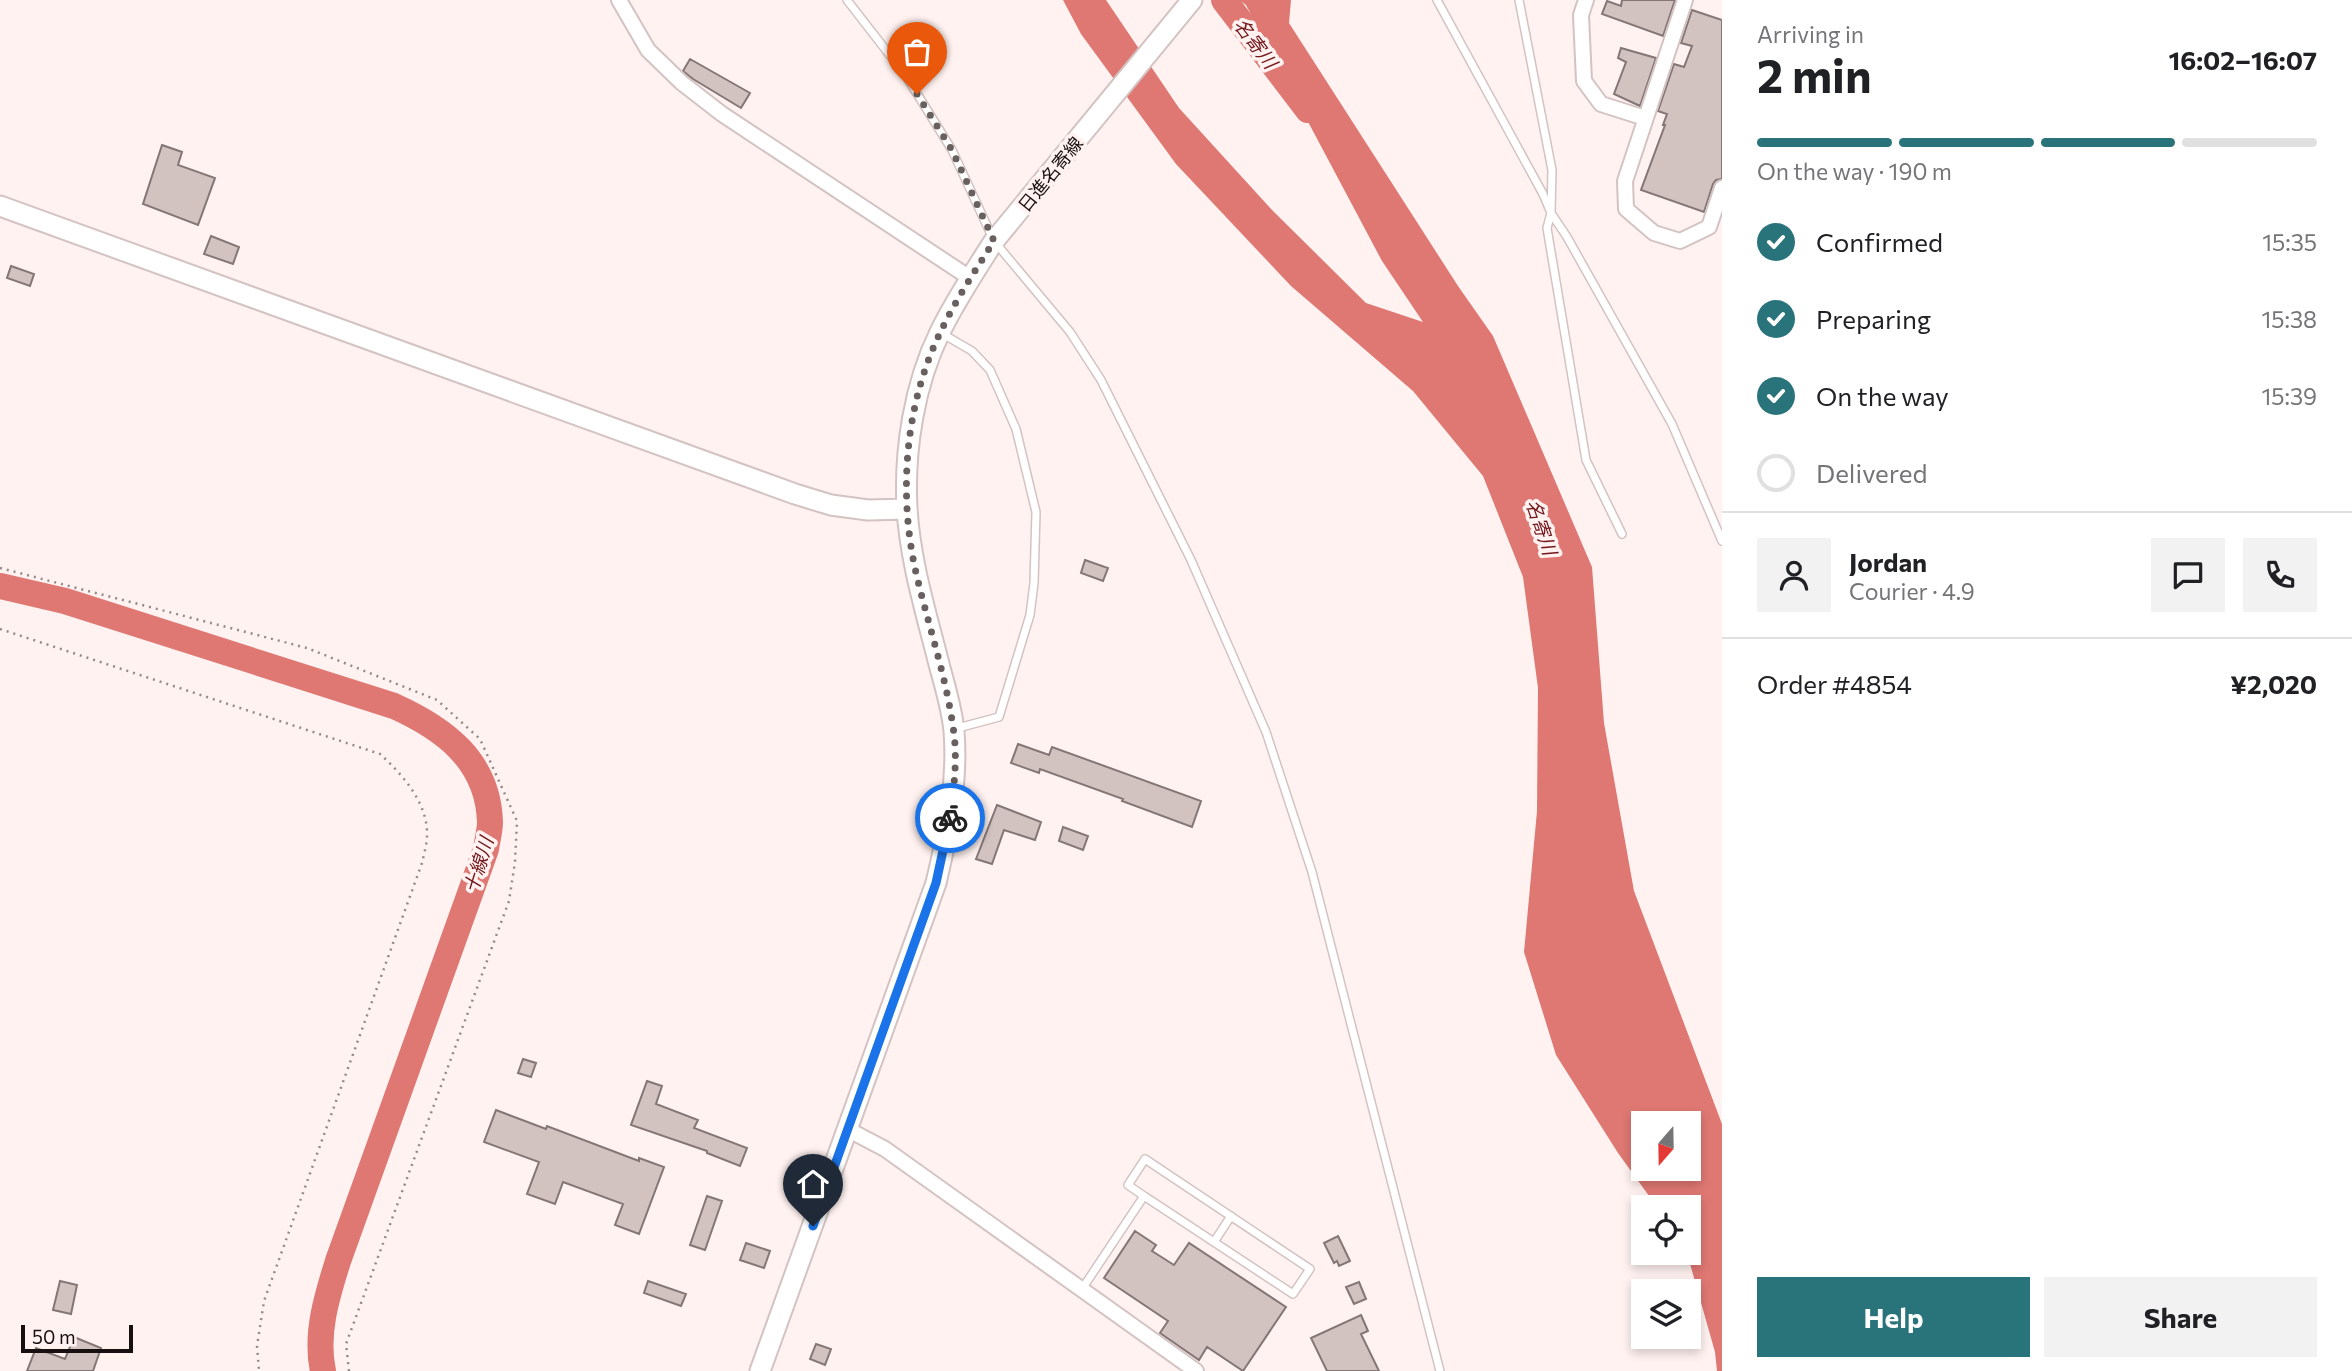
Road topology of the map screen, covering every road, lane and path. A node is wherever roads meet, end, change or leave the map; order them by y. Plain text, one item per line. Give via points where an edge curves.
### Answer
1 (619, 0) edge
2 (848, 0) edge
3 (1192, 0) edge
4 (1437, 0) edge
5 (1519, 0) edge
6 (1586, 0) edge
7 (1685, 0) edge
8 (1645, 118) junction
9 (1722, 188) edge
10 (0, 206) edge
11 (1551, 213) junction
12 (994, 241) junction
13 (970, 278) junction
14 (940, 333) junction
15 (907, 509) junction
16 (1622, 534) dead end
17 (1722, 541) edge
18 (0, 568) edge
19 (0, 629) edge
20 (954, 729) junction
21 (848, 1129) junction
22 (1144, 1196) junction
23 (1231, 1216) junction
24 (1213, 1242) junction
25 (1082, 1289) junction
26 (260, 1371) edge
27 (349, 1371) edge
28 (760, 1371) edge
29 (1196, 1371) edge
30 (1440, 1371) edge

1 - 13 street via 648,50 682,83
2 - 12 lane via 906,76 952,150
3 - 12 main road, 日進名寄線
4 - 11 lane
5 - 11 lane via 1552,170
6 - 8 street via 1581,15 1584,81 1601,104
7 - 8 street
8 - 9 street via 1625,181 1626,209 1654,233 1680,241 1709,227
10 - 15 main road via 794,494 868,510
11 - 16 lane via 1548,228 1586,460
11 - 17 lane via 1672,424
12 - 13 main road, 日進名寄線
12 - 30 lane via 1070,331 1101,380 1191,560 1266,732 1315,885
13 - 14 main road, 日進名寄線
14 - 15 main road, 日進名寄線 via 913,417
14 - 20 lane via 972,351 990,370 1016,429 1036,512 1030,615 999,717
15 - 20 main road, 日進名寄線 via 916,573
18 - 27 path via 307,648 437,700 480,739 517,821 509,901 346,1344
19 - 26 path via 380,754 403,775 421,809 427,833 422,863 264,1301 257,1346
20 - 21 main road, 日進名寄線 via 955,779 936,883
21 - 25 street via 885,1149
21 - 28 main road, 日進名寄線
22 - 23 lane via 1128,1185 1145,1159
22 - 24 lane
22 - 25 lane
23 - 24 lane
23 - 24 lane via 1310,1269 1293,1294
25 - 29 street

